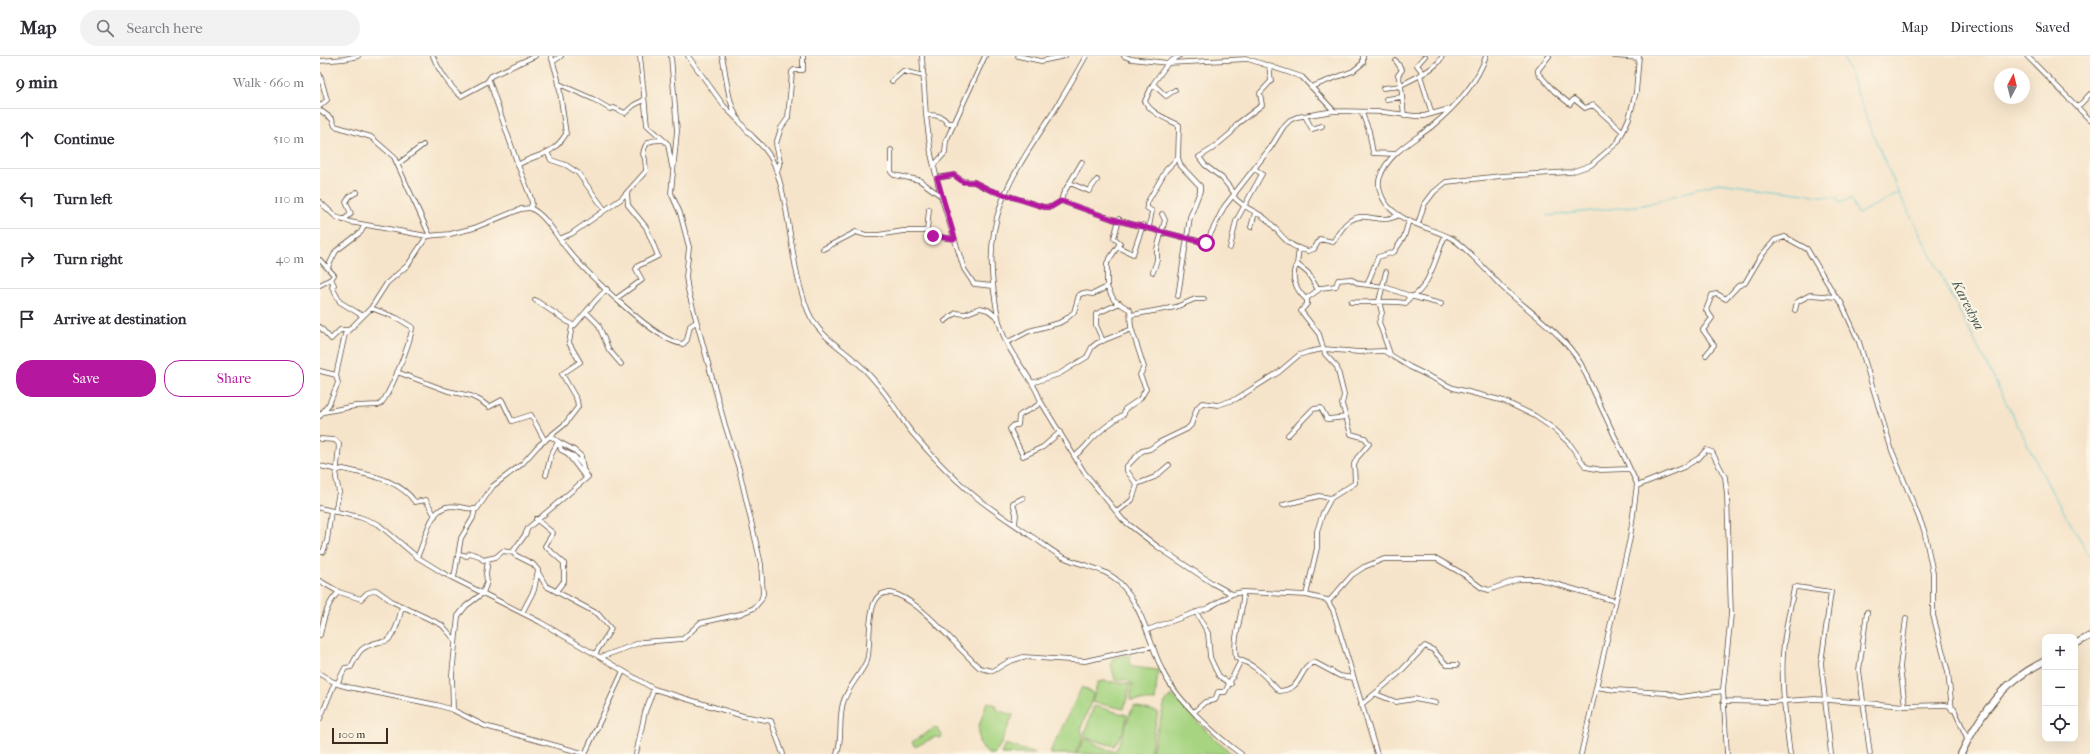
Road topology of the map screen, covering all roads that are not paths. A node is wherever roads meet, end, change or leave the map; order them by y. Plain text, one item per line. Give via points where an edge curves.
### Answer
1 (358, 56) edge
2 (433, 56) edge
3 (535, 56) edge
4 (551, 56) edge
5 (561, 56) edge
6 (640, 56) edge
7 (670, 56) edge
8 (688, 56) edge
9 (722, 56) edge
10 (803, 56) edge
11 (922, 56) edge
12 (985, 56) edge
13 (1018, 56) edge
14 (1064, 56) edge
15 (1086, 56) edge
16 (1124, 56) edge
17 (1179, 56) edge
18 (1363, 56) edge
19 (1425, 56) edge
20 (1442, 56) edge
21 (1486, 56) edge
22 (1549, 56) edge
23 (1614, 56) edge
24 (2027, 56) edge
25 (1236, 57) edge
26 (1639, 57) edge
27 (320, 60) edge
28 (554, 61) junction
29 (1396, 61) dead end
30 (1168, 63) junction
31 (1269, 65) junction
32 (1422, 74) junction
33 (320, 75) edge
34 (924, 76) junction
35 (489, 80) junction
36 (892, 81) dead end
37 (559, 84) junction
38 (1153, 84) junction
39 (1401, 85) junction
40 (1311, 87) junction
41 (1383, 88) dead end
42 (1175, 90) dead end
43 (2090, 94) edge
44 (1402, 97) junction
45 (1386, 99) dead end
46 (644, 100) junction
47 (320, 106) edge
48 (2078, 107) junction
49 (1450, 109) junction
50 (320, 110) edge
51 (1334, 112) junction
52 (1362, 113) junction
53 (1432, 114) junction
54 (926, 115) junction
55 (1306, 116) junction
56 (1404, 116) junction
57 (2090, 120) edge
58 (740, 122) junction
59 (955, 123) junction
60 (1322, 126) dead end
61 (1623, 132) junction
62 (663, 140) junction
63 (423, 145) dead end
64 (891, 150) dead end
65 (547, 152) junction
66 (1395, 154) junction
67 (1178, 158) junction
68 (1082, 162) dead end
69 (398, 164) junction
70 (518, 165) junction
71 (934, 165) junction
72 (1254, 169) junction
73 (672, 170) junction
74 (777, 172) junction
75 (937, 178) junction
76 (1097, 180) dead end
77 (1070, 183) junction
78 (357, 192) dead end
79 (627, 193) junction
80 (1004, 193) junction
81 (1234, 195) junction
82 (941, 196) junction
83 (1061, 201) junction
84 (320, 202) edge
85 (1242, 207) junction
86 (530, 208) junction
87 (929, 209) dead end
88 (605, 210) junction
89 (1255, 213) junction
90 (1162, 214) dead end
91 (1399, 215) junction
92 (343, 220) junction
93 (1119, 220) junction
94 (1409, 220) junction
95 (1418, 224) junction
96 (1143, 225) junction
97 (364, 226) junction
98 (1149, 227) junction
99 (1251, 227) dead end
100 (927, 231) junction
101 (1162, 231) junction
102 (429, 236) junction
103 (1445, 236) junction
104 (1186, 237) junction
105 (559, 238) junction
106 (955, 239) junction
107 (1118, 247) junction
108 (1230, 248) dead end
109 (1299, 248) junction
110 (823, 249) dead end
111 (320, 260) edge
112 (1297, 264) junction
113 (328, 267) junction
114 (1153, 272) dead end
115 (1386, 272) dead end
116 (331, 279) junction
117 (320, 285) edge
118 (1367, 285) junction
119 (993, 286) junction
120 (1383, 286) junction
121 (1107, 287) junction
122 (1321, 288) junction
123 (607, 289) junction
124 (1178, 296) dead end
125 (1836, 296) junction
126 (1415, 297) junction
127 (617, 298) junction
128 (1204, 298) dead end
129 (535, 300) dead end
130 (1307, 300) junction
131 (1379, 301) junction
132 (1351, 302) dead end
133 (1120, 303) junction
134 (1441, 304) dead end
135 (371, 308) junction
136 (1795, 310) dead end
137 (586, 312) junction
138 (1131, 315) junction
139 (363, 316) junction
140 (999, 318) junction
141 (945, 321) dead end
142 (696, 322) junction
143 (572, 326) junction
144 (320, 327) edge
145 (1132, 329) junction
146 (349, 330) junction
147 (1005, 340) junction
148 (1103, 341) junction
149 (1324, 349) junction
150 (1390, 354) junction
151 (1706, 355) dead end
152 (621, 364) dead end
153 (320, 371) edge
154 (397, 372) junction
155 (336, 375) junction
156 (1032, 384) junction
157 (1041, 402) junction
158 (324, 412) junction
159 (320, 416) edge
160 (1346, 417) junction
161 (1060, 432) junction
162 (1288, 435) dead end
163 (550, 436) junction
164 (320, 439) edge
165 (545, 441) junction
166 (559, 442) junction
167 (567, 453) junction
168 (1074, 456) junction
169 (1169, 465) dead end
170 (320, 466) edge
171 (583, 466) junction
172 (1629, 469) junction
173 (338, 470) junction
174 (546, 475) dead end
175 (586, 478) junction
176 (1137, 484) junction
177 (1637, 486) junction
178 (1023, 498) dead end
179 (1331, 498) junction
180 (1283, 505) dead end
181 (320, 508) edge
182 (475, 510) junction
183 (333, 511) junction
184 (1117, 512) junction
185 (436, 516) junction
186 (536, 519) junction
187 (1015, 525) junction
188 (321, 552) edge
189 (514, 553) junction
190 (459, 554) junction
191 (417, 556) junction
192 (488, 560) junction
193 (538, 572) junction
194 (454, 578) junction
195 (320, 581) edge
196 (557, 590) junction
197 (339, 592) junction
198 (1243, 592) junction
199 (483, 593) junction
200 (1232, 594) junction
201 (1306, 595) junction
202 (1329, 601) junction
203 (1615, 601) junction
204 (402, 606) junction
205 (1196, 612) junction
206 (1867, 612) dead end
207 (522, 613) junction
208 (1906, 618) dead end
209 (1148, 630) junction
210 (320, 635) edge
211 (2090, 636) edge
212 (455, 640) junction
213 (2078, 642) edge
214 (1153, 646) junction
215 (595, 654) junction
216 (601, 657) junction
217 (1241, 660) junction
218 (2042, 663) edge
219 (1457, 665) dead end
220 (623, 671) junction
221 (320, 674) edge
222 (1354, 678) junction
223 (336, 683) junction
224 (1231, 684) junction
225 (1596, 687) junction
226 (654, 689) junction
227 (1723, 691) junction
228 (1376, 694) junction
229 (1824, 699) junction
230 (1723, 701) junction
231 (1784, 702) junction
232 (1863, 702) junction
233 (1436, 703) dead end
234 (1362, 705) junction
235 (1905, 706) junction
236 (453, 710) junction
237 (1952, 710) junction
238 (1195, 712) junction
239 (320, 719) edge
240 (1968, 740) junction
241 (586, 754) edge
242 (636, 754) edge
243 (783, 754) edge
244 (837, 754) edge
245 (1241, 754) edge
246 (1377, 754) edge
247 (1581, 754) edge
248 (1727, 754) edge
249 (1790, 754) edge
250 (1831, 754) edge
251 (1870, 754) edge
252 (1961, 754) edge

1 - 27 street
2 - 35 street via 446,79 461,96
3 - 35 street via 491,76
4 - 28 street
5 - 28 street
6 - 46 street
7 - 73 street via 676,131
8 - 58 street via 724,106
9 - 58 street via 730,100
10 - 74 street via 803,70 792,72 788,118 781,128 776,144 780,162
11 - 34 street
12 - 59 street
13 - 14 street via 1041,61
15 - 80 street via 1021,160
16 - 30 street
17 - 30 street
18 - 40 street via 1362,63 1353,71
19 - 32 street via 1417,65
20 - 32 street via 1439,62
21 - 49 street via 1474,82
22 - 61 street via 1538,73 1554,91 1570,104 1574,99 1585,108 1592,105
23 - 26 street
24 - 48 street
25 - 30 street
25 - 31 street
26 - 61 street via 1633,105
28 - 37 street
29 - 39 street via 1402,70 1398,75
30 - 38 street
31 - 40 street via 1297,74
31 - 81 street via 1271,81 1260,93 1262,105 1237,124 1231,133 1199,156 1205,165 1222,178
32 - 39 street
32 - 53 street
33 - 47 street via 326,100
34 - 36 street via 903,71
34 - 54 street
35 - 70 street
37 - 46 street via 610,109 614,108 624,113
37 - 65 street via 566,134
38 - 42 street via 1166,96
38 - 67 street via 1145,101 1154,112 1179,125
39 - 41 street
39 - 44 street
40 - 51 street
43 - 48 street
44 - 45 street
44 - 56 street
46 - 62 street via 647,125
48 - 57 street
49 - 53 street
49 - 66 street
50 - 69 street via 340,129 375,140
51 - 52 street
51 - 55 street
52 - 56 street via 1383,112
52 - 66 street via 1373,153
53 - 56 street
54 - 59 street via 943,118 947,123
54 - 71 street
55 - 60 street via 1312,129
55 - 72 street via 1290,120 1284,126
58 - 74 street via 766,150
59 - 71 street via 946,141 945,154
61 - 95 street via 1614,146 1584,169 1446,182 1424,205
62 - 73 street via 668,144
62 - 79 street via 649,140 646,143 643,154 647,168
63 - 69 street
64 - 82 street via 891,172 894,175 919,180
65 - 70 street
65 - 88 street via 552,160 578,173
66 - 91 street via 1380,176 1379,187 1387,205
67 - 98 street via 1166,170 1147,203 1147,208 1152,211
67 - 104 street via 1181,166 1200,186
68 - 77 street
69 - 102 street via 424,218
70 - 86 street via 531,198
71 - 75 street
72 - 81 street
72 - 85 street via 1262,174
73 - 142 street via 671,192 680,213 689,247 686,277
74 - 187 street via 786,203 797,270 810,316 827,339 863,368 883,391 913,434 956,479
75 - 80 street via 954,175 963,182 974,182 990,190
75 - 82 street
76 - 77 street via 1090,191
77 - 83 street
78 - 92 street via 346,202 352,214
79 - 88 street
79 - 127 street via 628,205 650,232 658,256 638,266 636,270 642,280
80 - 83 street via 1048,208
80 - 119 street via 993,229 990,269
81 - 85 street
81 - 104 street via 1215,221 1206,243
82 - 106 street
83 - 93 street
84 - 92 street via 332,214
85 - 89 street
85 - 108 street
86 - 102 street via 474,228
86 - 105 street via 539,214
87 - 100 street
88 - 105 street via 571,234
89 - 99 street
89 - 109 street via 1265,218 1286,241
90 - 101 street via 1165,217
91 - 94 street
91 - 109 street via 1381,220 1359,217 1346,224 1333,242 1320,239 1311,251
92 - 97 street
93 - 96 street
93 - 107 street via 1114,235 1120,243
94 - 95 street
94 - 118 street via 1404,236 1394,252 1377,258
95 - 103 street
96 - 98 street
96 - 107 street via 1133,254
97 - 102 street
97 - 113 street via 361,232 336,251
98 - 101 street
100 - 106 street via 933,236
100 - 110 street via 878,235 856,232
101 - 104 street
101 - 114 street
102 - 135 street via 408,265 387,283
103 - 126 street via 1428,280
103 - 172 street via 1464,249 1544,323 1578,359
104 - 124 street
105 - 123 street via 574,257
106 - 119 street via 964,269 973,283
107 - 121 street via 1107,263
109 - 112 street
111 - 113 street
112 - 122 street via 1307,272 1317,288
112 - 130 street via 1294,280
113 - 116 street via 334,275
115 - 120 street
116 - 117 street
116 - 139 street via 340,302
118 - 120 street
118 - 122 street via 1350,279 1341,279 1336,286
119 - 140 street
120 - 126 street
120 - 131 street
121 - 133 street via 1112,297
121 - 147 street via 1093,294 1079,295 1074,312 1059,323 1028,331 1010,341
122 - 130 street
123 - 127 street
123 - 137 street
125 - 136 street via 1807,296 1797,302
125 - 151 street via 1807,248 1787,237 1776,239 1761,256 1745,283 1738,286 1726,300 1717,294 1712,295 1706,310 1712,318 1703,330 1714,345
125 - 237 street via 1859,342 1892,451 1924,530 1933,573 1933,615 1948,672
126 - 131 street via 1408,299 1406,303
126 - 134 street
127 - 142 street via 636,318 676,344 685,343 690,326
128 - 138 street via 1176,307
129 - 143 street
130 - 149 street via 1307,304 1300,310 1319,334
131 - 132 street
131 - 150 street via 1382,312 1379,324
133 - 138 street via 1128,308
133 - 148 street via 1096,314 1096,325
135 - 139 street
135 - 154 street via 397,318 412,328
137 - 143 street
137 - 152 street via 598,324 610,350
138 - 145 street
139 - 146 street
140 - 141 street via 980,308 965,314 956,314
140 - 147 street
142 - 216 street via 749,509 761,564 763,594 754,608 740,614 700,623 683,639 642,642
143 - 163 street via 569,343 580,362 562,374 578,405 565,424
144 - 146 street via 330,339 340,330
145 - 148 street
145 - 168 street via 1144,367 1140,375 1146,387 1145,392 1140,399 1125,409 1124,414
146 - 155 street via 343,338
147 - 156 street
148 - 156 street via 1092,347 1087,358 1059,374
149 - 150 street via 1384,351
149 - 160 street via 1324,354 1337,367
149 - 176 street via 1299,355 1274,376 1236,399 1218,405 1202,403 1187,429 1142,451 1127,466 1127,471
150 - 172 street via 1453,388 1504,401 1535,416 1554,429 1586,467 1601,470
153 - 155 street
154 - 158 street via 381,405 355,406
154 - 165 street via 448,391 471,396 489,407 502,400 512,421 532,415
155 - 158 street via 338,383
156 - 157 street
157 - 161 street
157 - 161 street via 1021,414 1018,425 1010,429 1023,456 1043,447
158 - 159 street
160 - 162 street via 1327,419 1321,408 1313,409
160 - 179 street via 1351,434 1366,438 1370,444 1354,464 1355,483
161 - 168 street
163 - 165 street
163 - 166 street
164 - 173 street via 335,440 339,444
165 - 182 street via 522,464 493,486
166 - 167 street via 562,450
166 - 171 street via 577,452 583,460
166 - 174 street via 551,455
167 - 171 street via 574,456
167 - 175 street
168 - 184 street
169 - 176 street via 1157,476
170 - 173 street
171 - 175 street via 588,476
172 - 177 street
173 - 183 street via 336,482 339,492
173 - 185 street via 387,480 415,502 426,500
175 - 186 street
176 - 184 street via 1132,500
177 - 203 street via 1630,538
177 - 227 street via 1684,467 1699,458 1706,450 1712,452 1723,471 1727,495 1731,614
178 - 187 street via 1013,503
179 - 180 street via 1319,496
179 - 201 street via 1319,524 1317,548
181 - 183 street
182 - 185 street via 445,507
182 - 190 street via 461,538
183 - 188 street via 327,541
183 - 191 street via 378,524
184 - 200 street via 1132,529
185 - 191 street via 426,527
186 - 189 street
186 - 196 street via 553,534 545,546 564,563 564,580
187 - 209 street via 1064,557 1098,569 1118,582 1133,601
189 - 192 street via 503,551
189 - 193 street via 533,564
190 - 192 street via 467,556 471,553
190 - 194 street
191 - 194 street
192 - 199 street via 487,582
193 - 196 street via 546,586
193 - 207 street via 534,590
194 - 199 street
195 - 197 street
196 - 215 street via 598,614 610,625 611,629
197 - 204 street via 361,599 367,593 376,590 385,598
197 - 210 street via 321,626
198 - 200 street
198 - 201 street
198 - 217 street via 1235,636 1236,658
199 - 207 street
199 - 212 street via 460,613
200 - 205 street
201 - 202 street
202 - 203 street via 1352,575 1384,559 1437,559 1489,590 1519,579 1538,579
202 - 222 street
203 - 225 street
204 - 212 street via 442,625
204 - 223 street via 390,637 358,652 351,667 342,671
205 - 209 street
205 - 224 street via 1208,633 1210,657 1214,666 1219,676
206 - 232 street via 1859,670
207 - 215 street
208 - 235 street via 1900,667
209 - 214 street
211 - 213 highway
212 - 236 street
214 - 238 street via 1167,679
214 - 244 street via 1085,661 1023,658 1008,662 993,671 987,671 980,668 914,606 897,595 882,595 874,604 871,616 867,660 844,701 839,723 840,746
215 - 216 street
216 - 220 street
217 - 222 street via 1259,669 1279,691 1295,686 1306,667 1314,662 1340,676
217 - 224 street
218 - 240 highway via 2015,679 1994,702
219 - 228 street via 1447,665 1433,650 1425,646
220 - 226 street
220 - 241 street
221 - 223 street
222 - 234 street
223 - 236 street via 424,701
223 - 239 street
224 - 238 street via 1224,693 1217,692 1215,700 1205,702
225 - 227 street via 1680,697
225 - 247 street
226 - 242 street via 646,706
226 - 243 street via 743,716 770,721
227 - 230 street
228 - 233 street via 1396,702 1414,699
228 - 234 street
229 - 231 street
229 - 231 street via 1821,663 1831,592 1797,587 1794,588 1784,639
229 - 232 street
229 - 250 street
230 - 231 street
230 - 248 street
231 - 249 street
232 - 235 street
232 - 251 street
234 - 246 street
235 - 237 street via 1945,705 1950,706
236 - 241 street via 485,726
237 - 240 street via 1954,709
238 - 245 street via 1219,738
240 - 252 highway

